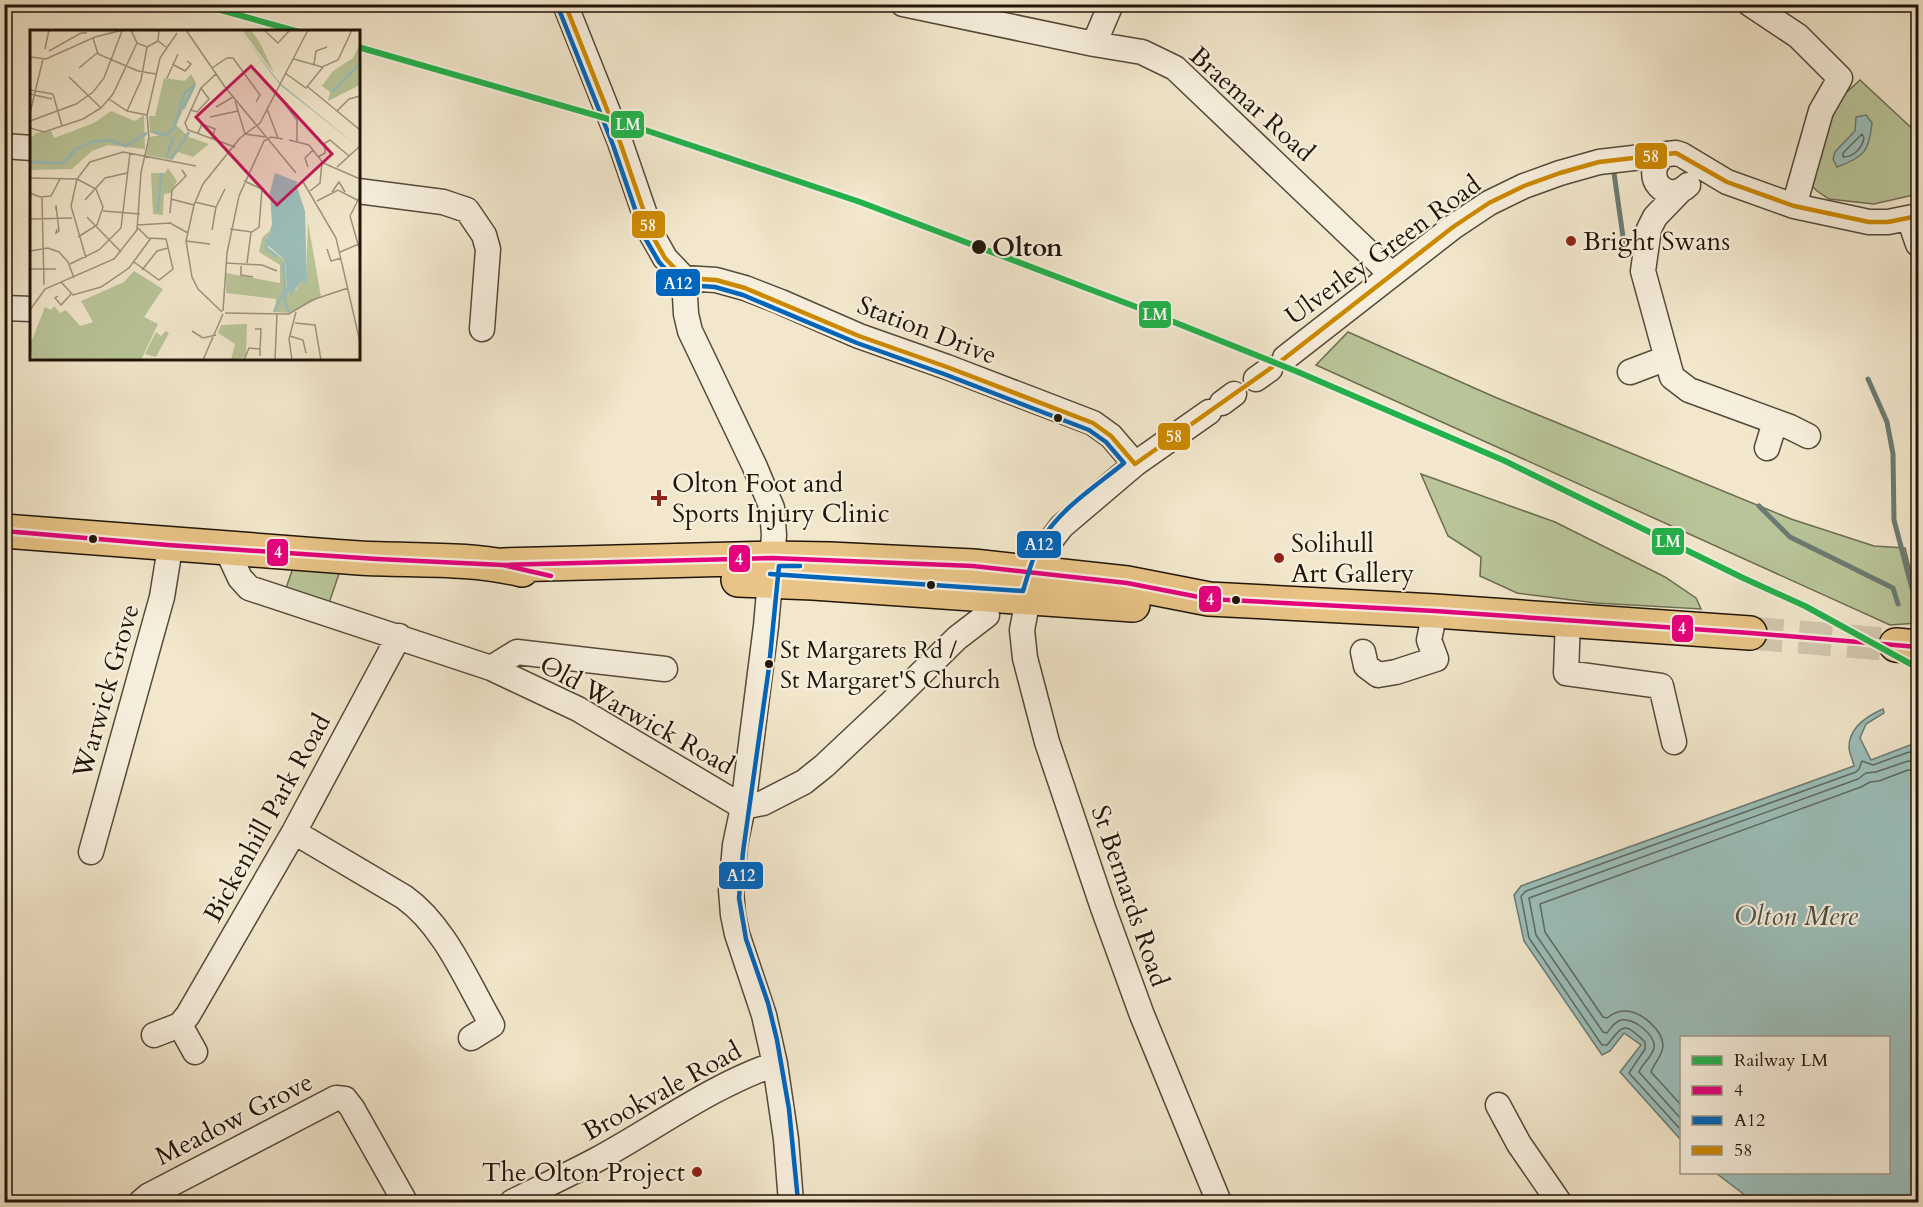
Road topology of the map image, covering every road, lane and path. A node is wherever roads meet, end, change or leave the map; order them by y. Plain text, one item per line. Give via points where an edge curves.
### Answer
1 (565, 4) edge
2 (903, 4) edge
3 (1111, 4) edge
4 (1750, 4) edge
5 (1094, 44) junction
6 (4, 146) edge
7 (30, 148) edge
8 (1663, 156) junction
9 (1688, 159) junction
10 (1621, 161) junction
11 (1656, 181) junction
12 (1727, 182) junction
13 (1683, 190) junction
14 (360, 191) edge
15 (1794, 206) junction
16 (1655, 217) junction
17 (1914, 217) edge
18 (1918, 244) edge
19 (1391, 274) junction
20 (684, 278) junction
21 (4, 308) edge
22 (30, 309) edge
23 (482, 329) dead end
24 (1666, 358) junction
25 (1270, 369) dead end
26 (1630, 372) dead end
27 (1222, 403) dead end
28 (1775, 422) junction
29 (1808, 436) dead end
30 (1767, 448) dead end
31 (1135, 464) junction
32 (4, 531) edge
33 (168, 545) junction
34 (226, 548) junction
35 (771, 570) junction
36 (1032, 586) junction
37 (1435, 611) junction
38 (987, 615) dead end
39 (1568, 620) junction
40 (1750, 633) tunnel mouth
41 (399, 636) junction
42 (1363, 652) dead end
43 (491, 668) junction
44 (665, 669) dead end
45 (1674, 742) dead end
46 (743, 807) junction
47 (294, 832) junction
48 (91, 852) dead end
49 (180, 1025) junction
50 (154, 1035) dead end
51 (471, 1038) dead end
52 (195, 1052) dead end
53 (775, 1064) junction
54 (1499, 1105) dead end
55 (141, 1203) edge
56 (405, 1203) edge
57 (512, 1203) edge
58 (791, 1203) edge
59 (1219, 1203) edge
60 (1559, 1203) edge

1 - 20 street via 652,235 665,258
2 - 5 street, Braemar Road
3 - 5 street
4 - 15 street via 1798,36 1840,78 1821,111
5 - 19 street, Braemar Road via 1142,52 1174,68
6 - 7 street
8 - 9 street via 1676,153
8 - 10 street, Ulverley Green Road
8 - 11 street via 1655,165
9 - 12 street
9 - 13 street via 1693,177
10 - 11 street
10 - 19 street, Ulverley Green Road via 1599,162 1560,173 1489,203
11 - 13 street via 1667,192
11 - 16 street
12 - 13 street
12 - 15 street
13 - 16 street
14 - 23 street via 443,202 467,210 484,235 488,249
15 - 17 street via 1869,222
16 - 24 street via 1647,237 1643,271
17 - 18 street
19 - 25 street, Ulverley Green Road
20 - 31 street, Station Drive via 716,280 745,288 859,336 1093,423 1111,436
20 - 35 street via 690,331 772,508
21 - 22 street
24 - 26 street
24 - 28 street via 1672,377 1689,390
27 - 31 street
28 - 29 street
28 - 30 street
31 - 36 street via 1062,526 1046,548
32 - 33 highway
33 - 34 highway
33 - 48 street, Warwick Grove via 162,597
34 - 35 highway via 502,565
34 - 41 street, Old Warwick Road via 249,588
35 - 36 highway
35 - 46 street
36 - 37 highway via 1128,605 1209,599
36 - 59 street, St Bernards Road via 1023,621 1024,658 1047,742 1142,1015
37 - 39 highway
37 - 42 street via 1429,640 1436,658 1378,675 1366,666
38 - 46 street, Old Warwick Road via 957,638 804,782 763,803
39 - 40 highway
39 - 45 street via 1566,673 1661,686
41 - 43 street, Old Warwick Road
41 - 47 street, Bickenhill Park Road
43 - 44 street via 517,652
43 - 46 street, Old Warwick Road via 578,709
46 - 53 street via 735,845 733,915
47 - 49 street, Bickenhill Park Road
47 - 51 street via 404,897 430,920 492,1025
49 - 50 street
49 - 52 street
53 - 57 street, Brookvale Road via 706,1095 598,1159
53 - 58 street
54 - 60 street via 1519,1144
55 - 56 street, Meadow Grove via 336,1098 345,1099 352,1108

